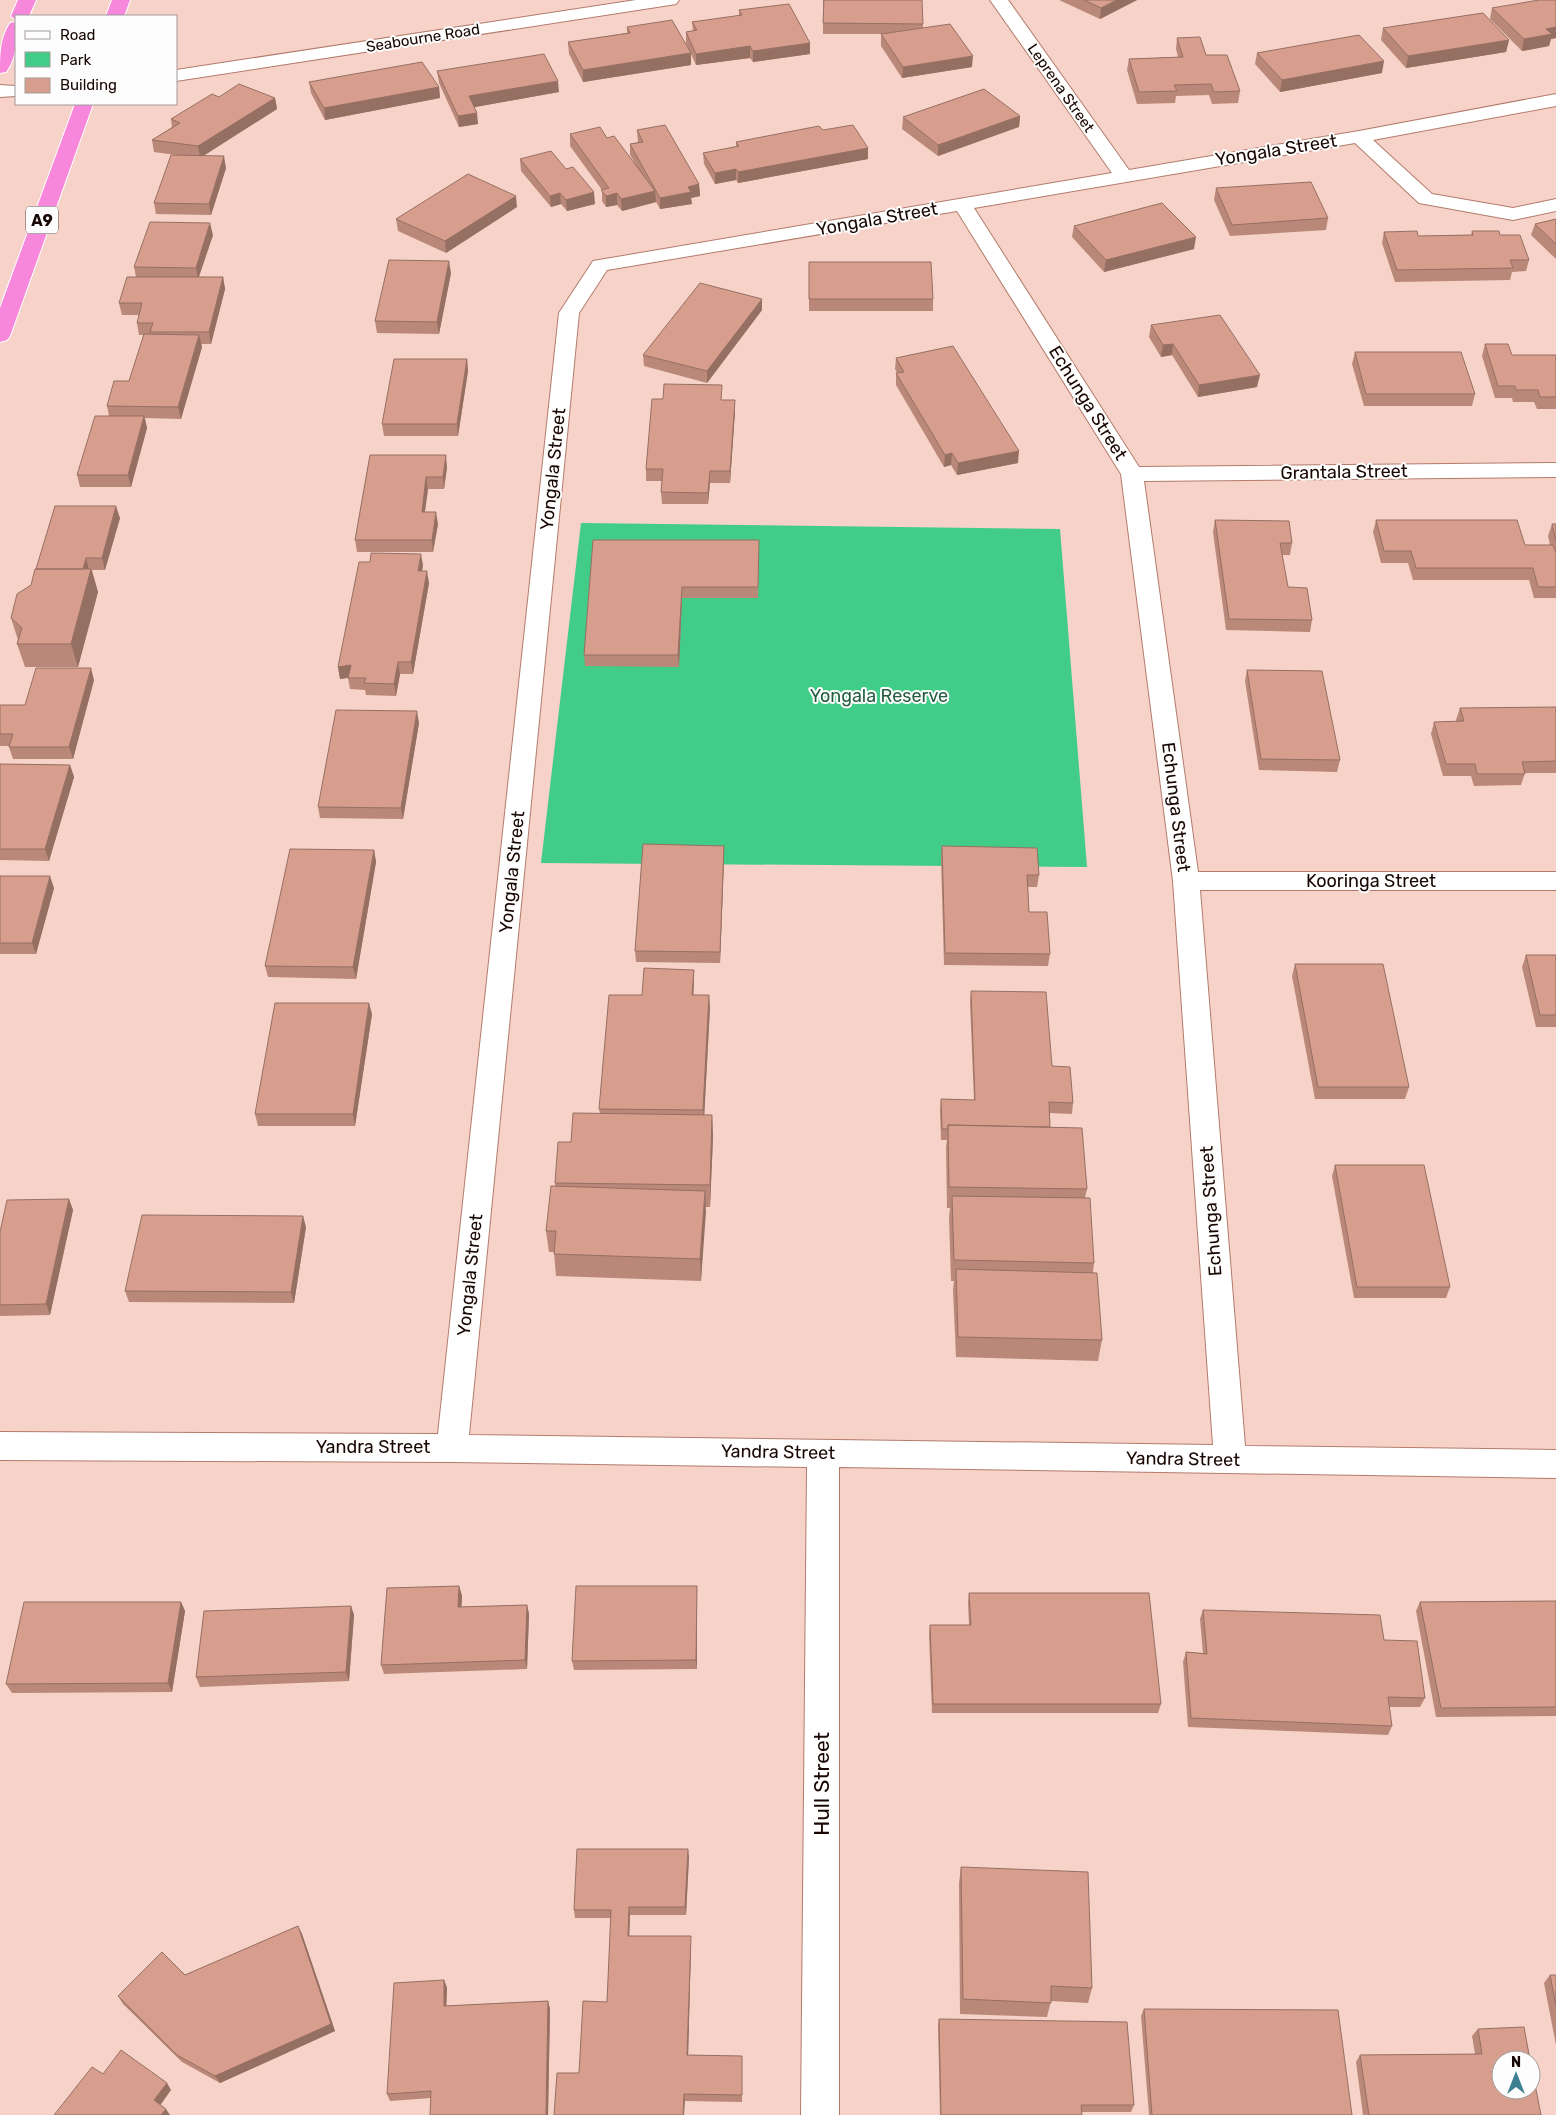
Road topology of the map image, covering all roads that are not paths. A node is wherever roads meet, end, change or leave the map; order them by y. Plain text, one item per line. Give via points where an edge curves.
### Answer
1 (27, 0) edge
2 (121, 0) edge
3 (670, 0) edge
4 (999, 0) edge
5 (20, 15) edge
6 (115, 15) edge
7 (15, 30) edge
8 (0, 68) edge
9 (178, 76) edge
10 (0, 91) edge
11 (15, 91) edge
12 (1556, 100) edge
13 (84, 105) edge
14 (1359, 137) junction
15 (1123, 176) junction
16 (963, 204) junction
17 (1556, 205) edge
18 (0, 336) edge
19 (1556, 470) edge
20 (1132, 474) junction
21 (1186, 881) junction
22 (1556, 881) edge
23 (0, 1446) edge
24 (452, 1448) junction
25 (823, 1453) junction
26 (1230, 1460) junction
27 (1556, 1464) edge
28 (820, 2115) edge

1 - 5 highway
2 - 6 highway
3 - 9 street, Seabourne Road
4 - 15 street, Leprena Street
7 - 8 highway
10 - 11 street
12 - 14 street, Yongala Street
13 - 18 highway, A9
14 - 15 street, Yongala Street
14 - 17 street, Yongala Street via 1426,199 1513,214
15 - 16 street, Yongala Street
16 - 20 street, Echunga Street
16 - 24 street, Yongala Street via 600,265 569,313
19 - 20 street, Grantala Street
20 - 21 street, Echunga Street
21 - 22 street, Kooringa Street
21 - 26 street, Echunga Street
23 - 24 street, Yandra Street
24 - 25 street, Yandra Street
25 - 26 street, Yandra Street
25 - 28 street, Hull Street
26 - 27 street, Yandra Street

